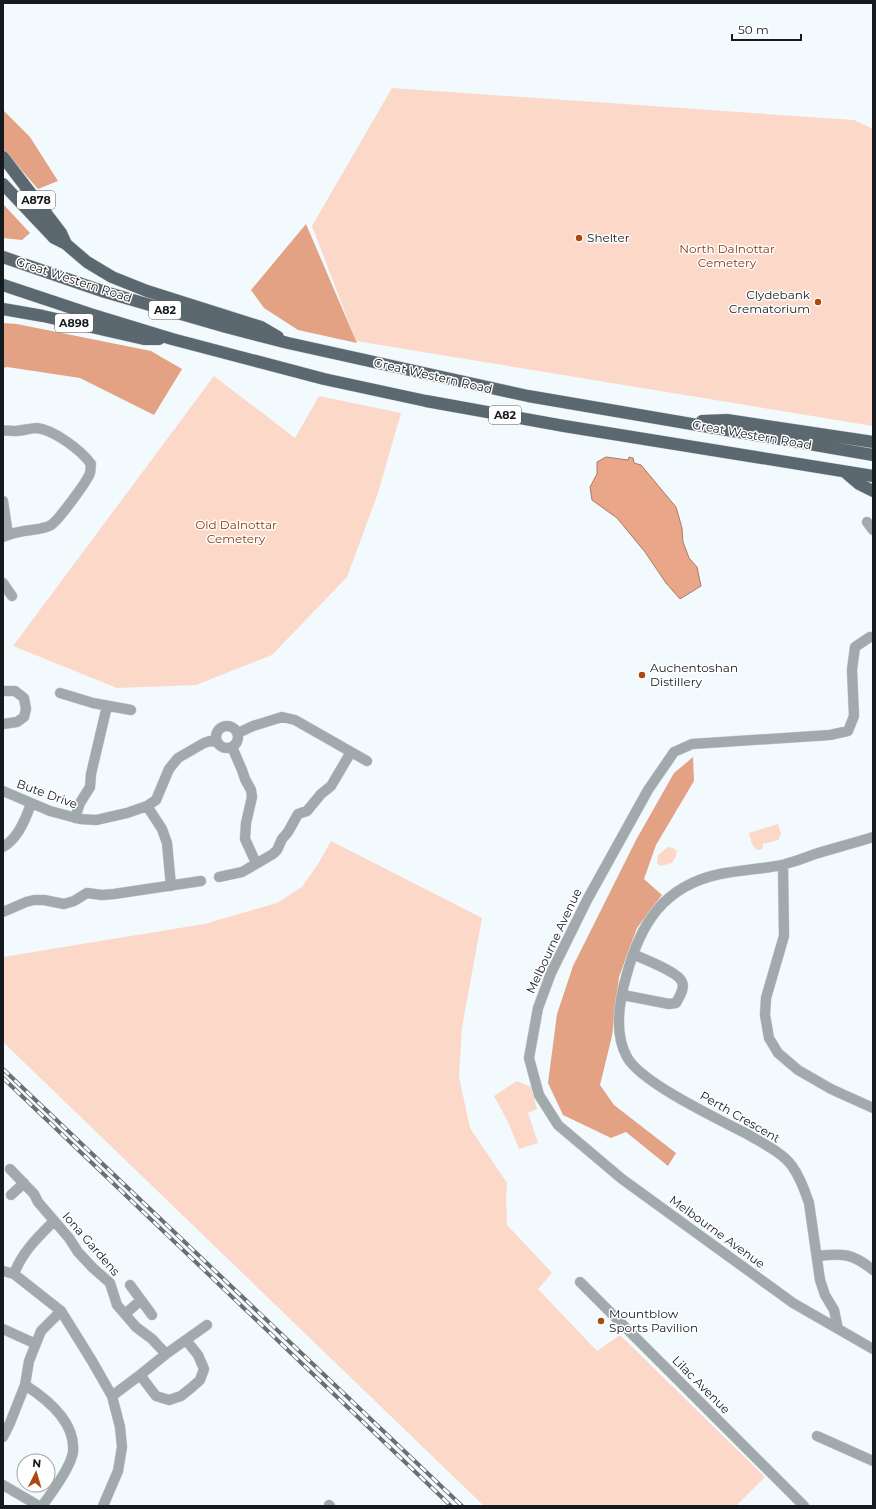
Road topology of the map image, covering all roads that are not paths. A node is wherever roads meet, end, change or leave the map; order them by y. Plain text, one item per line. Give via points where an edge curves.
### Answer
1 (3, 157) edge
2 (3, 184) edge
3 (66, 244) junction
4 (3, 257) edge
5 (3, 286) edge
6 (3, 309) edge
7 (172, 339) junction
8 (288, 343) junction
9 (679, 422) junction
10 (3, 431) edge
11 (873, 442) edge
12 (873, 455) edge
13 (845, 472) junction
14 (873, 476) edge
15 (873, 491) edge
16 (3, 500) edge
17 (6, 536) edge
18 (3, 583) edge
19 (12, 596) dead end
20 (873, 636) edge
21 (3, 691) edge
22 (60, 692) dead end
23 (107, 706) junction
24 (131, 710) dead end
25 (3, 724) edge
26 (238, 733) junction
27 (216, 742) junction
28 (232, 748) junction
29 (351, 752) junction
30 (367, 761) dead end
31 (3, 792) edge
32 (31, 804) junction
33 (147, 806) junction
34 (75, 818) junction
35 (873, 837) edge
36 (3, 847) edge
37 (256, 863) junction
38 (782, 865) junction
39 (219, 877) dead end
40 (201, 881) dead end
41 (171, 886) junction
42 (3, 912) edge
43 (633, 954) junction
44 (623, 995) junction
45 (873, 1108) edge
46 (10, 1169) dead end
47 (24, 1183) junction
48 (11, 1195) dead end
49 (54, 1221) junction
50 (817, 1256) junction
51 (873, 1270) edge
52 (3, 1271) edge
53 (14, 1274) junction
54 (580, 1282) dead end
55 (130, 1285) dead end
56 (141, 1300) junction
57 (61, 1311) junction
58 (125, 1314) junction
59 (152, 1315) dead end
60 (207, 1326) dead end
61 (838, 1329) junction
62 (3, 1330) edge
63 (186, 1340) junction
64 (36, 1344) junction
65 (873, 1349) edge
66 (166, 1354) junction
67 (140, 1375) junction
68 (25, 1385) junction
69 (112, 1396) junction
70 (4, 1432) edge
71 (817, 1436) dead end
72 (873, 1462) edge
73 (3, 1485) edge
74 (800, 1505) edge
75 (39, 1506) edge
76 (42, 1506) edge
77 (103, 1506) edge

1 - 3 main road, A878 via 61,232
2 - 3 main road via 54,238
3 - 8 main road via 87,262 112,277 147,291 261,327
4 - 8 main road, Great Western Road / A82 via 105,292
5 - 7 main road, Great Western Road / A82
6 - 7 main road, A898 via 144,339
7 - 13 main road, Great Western Road / A82 via 324,379 426,401
8 - 9 main road, Great Western Road / A82 via 528,396
9 - 11 main road via 727,420
9 - 12 main road, Great Western Road / A82
10 - 17 street via 36,428 55,434 85,456 91,464 90,474 64,512 51,525
13 - 14 main road, Great Western Road / A82
13 - 15 main road via 859,484
16 - 17 street
18 - 19 street
20 - 61 street, Melbourne Avenue via 855,647 852,670 854,716 848,731 830,735 692,744 674,752 637,809 587,900 551,974 538,1008 529,1058 539,1095 558,1125 622,1180 793,1303
21 - 25 street via 15,691 24,698 26,709 24,717 17,722
22 - 23 street via 93,704
23 - 24 street
23 - 34 street via 90,787 80,803
26 - 27 street via 233,728 222,727 217,731
26 - 28 street
26 - 29 street via 282,717 296,720
27 - 28 street via 221,747
27 - 33 street, Bute Drive via 204,743 178,758 156,800
28 - 37 street via 251,790 245,839
29 - 30 street
29 - 37 street via 331,786 307,811 298,814 277,850
31 - 32 street, Bute Drive
32 - 34 street, Bute Drive
32 - 36 street via 16,834 9,844
33 - 34 street, Bute Drive via 96,820
33 - 41 street via 162,829
35 - 38 street, Perth Crescent
37 - 39 street via 242,872
38 - 43 street, Perth Crescent via 718,874 687,884 654,912
38 - 45 street via 784,936 766,998 765,1015 769,1038 778,1053 798,1070 831,1089
40 - 41 street
41 - 42 street via 102,895 88,893 64,904 34,900
43 - 44 street, Perth Crescent via 624,982
43 - 44 street via 680,978 683,989 676,1003 669,1004
44 - 50 street, Perth Crescent via 619,1032 627,1057 636,1069 682,1099 772,1148 792,1165 809,1203
46 - 47 street, Iona Gardens
47 - 48 street
47 - 49 street, Iona Gardens
49 - 53 street via 30,1245
49 - 58 street, Iona Gardens via 78,1252 110,1283 117,1305
50 - 51 street via 851,1256
50 - 61 street, Perth Crescent via 820,1280 834,1310
52 - 53 street
53 - 57 street
54 - 74 street, Lilac Avenue
55 - 56 street
56 - 58 street
56 - 59 street
57 - 64 street via 41,1331
57 - 69 street
58 - 66 street, Iona Gardens via 136,1328 152,1339
60 - 63 street
61 - 65 street, Melbourne Avenue
62 - 64 street
63 - 66 street
63 - 67 street via 204,1368 200,1380 182,1396 169,1400 156,1396
64 - 68 street via 29,1361
66 - 67 street
67 - 69 street
68 - 70 street
68 - 76 street via 54,1408 71,1433 73,1453
69 - 77 street via 122,1447 118,1470
71 - 72 street
73 - 75 street

